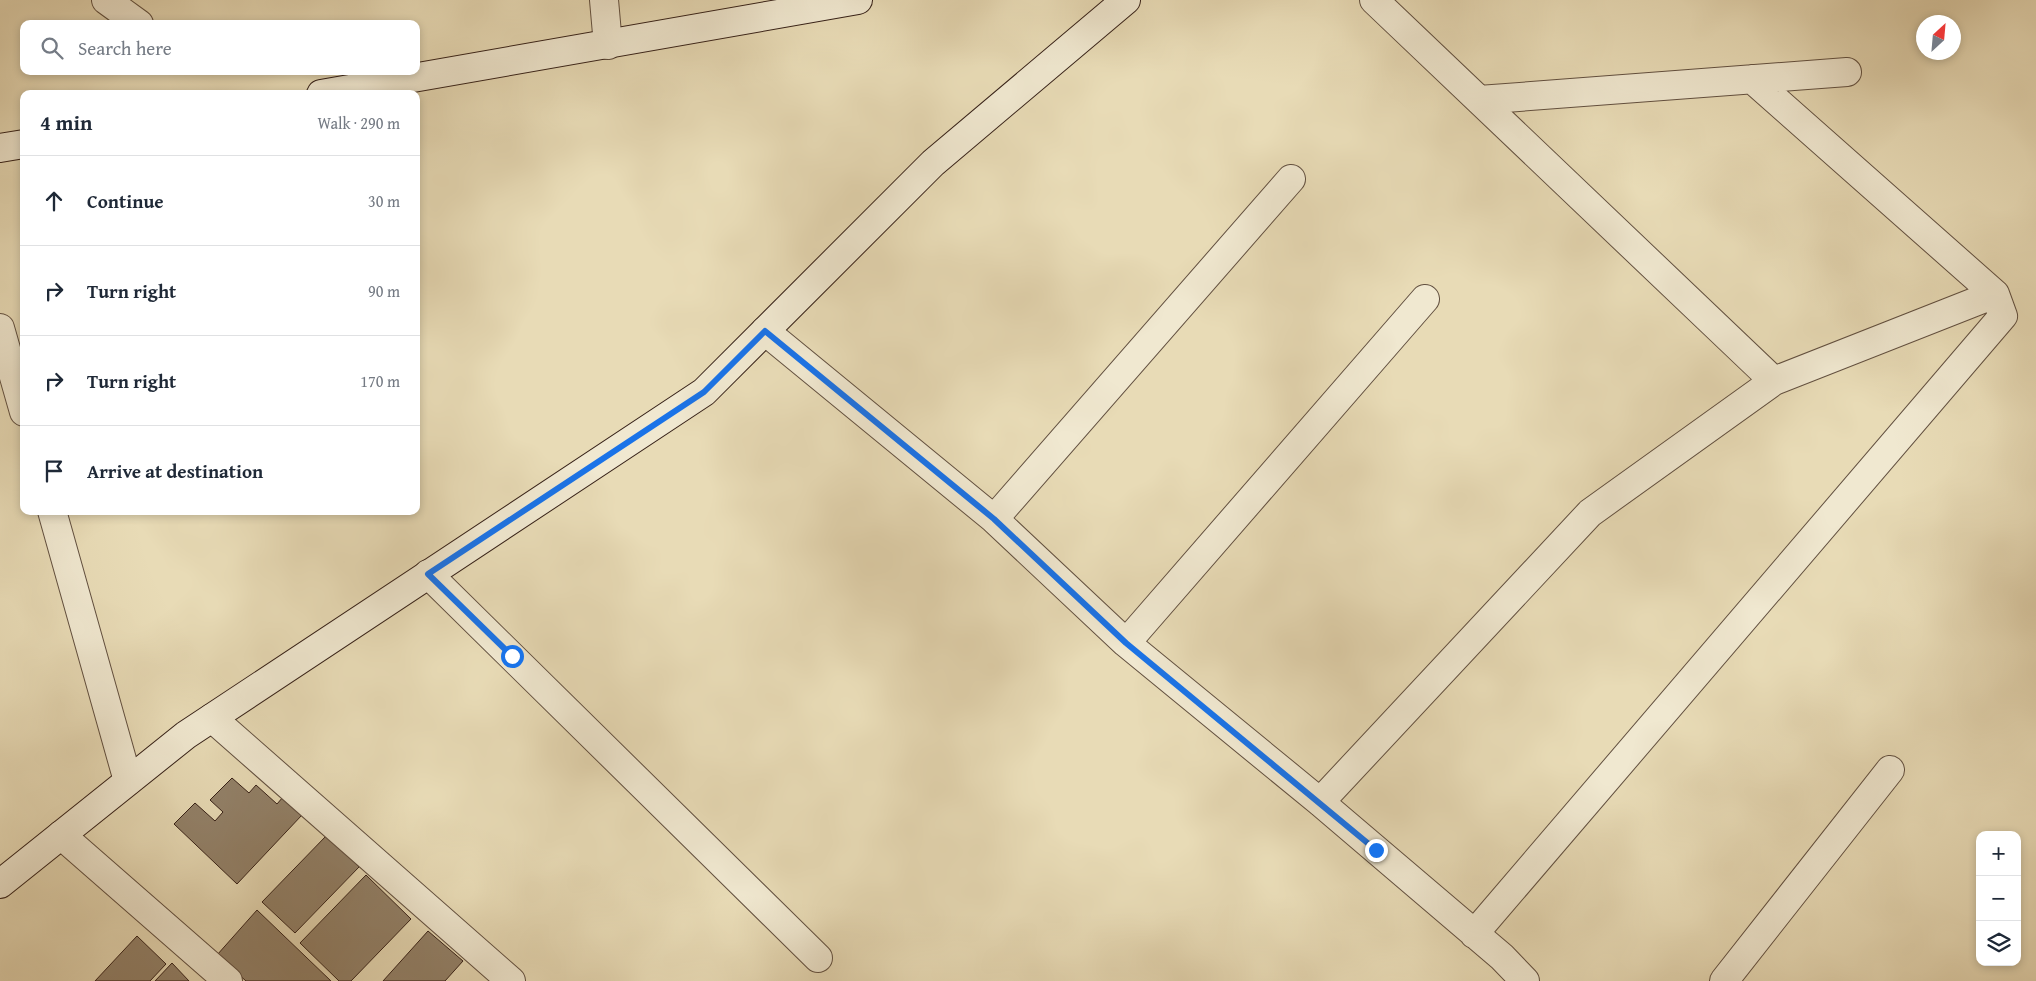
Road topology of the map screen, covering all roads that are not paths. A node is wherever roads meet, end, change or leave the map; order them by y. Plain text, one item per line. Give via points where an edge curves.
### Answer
1 (106, 0) edge
2 (604, 0) edge
3 (858, 0) edge
4 (1126, 0) edge
5 (1374, 0) edge
6 (134, 20) edge
7 (608, 45) junction
8 (1847, 72) dead end
9 (1752, 79) junction
10 (344, 90) edge
11 (1479, 100) junction
12 (20, 145) edge
13 (0, 148) edge
14 (1291, 179) dead end
15 (1995, 294) junction
16 (1425, 299) dead end
17 (0, 328) edge
18 (765, 331) junction
19 (1774, 381) junction
20 (15, 407) edge
21 (53, 515) edge
22 (994, 519) junction
23 (428, 574) junction
24 (1126, 643) junction
25 (212, 718) junction
26 (1890, 770) dead end
27 (128, 781) junction
28 (1320, 802) junction
29 (61, 835) junction
30 (0, 884) edge
31 (1474, 934) junction
32 (818, 958) dead end
33 (228, 981) edge
34 (511, 981) edge
35 (1525, 981) edge
36 (1724, 981) edge

1 - 6 street
2 - 7 street
3 - 7 street
4 - 18 street via 933,163
5 - 11 street
7 - 10 street
8 - 9 street
9 - 11 street
9 - 15 street
11 - 19 street
12 - 13 street
14 - 22 street
15 - 19 street
15 - 31 street via 2003,316
16 - 24 street
17 - 20 street
18 - 22 street
18 - 23 street via 704,392
19 - 28 street via 1590,513
21 - 27 street
22 - 24 street
23 - 25 street
23 - 32 street
24 - 28 street
25 - 27 street
25 - 34 street
26 - 36 street
27 - 29 street
28 - 31 street
29 - 30 street
29 - 33 street
31 - 35 street

